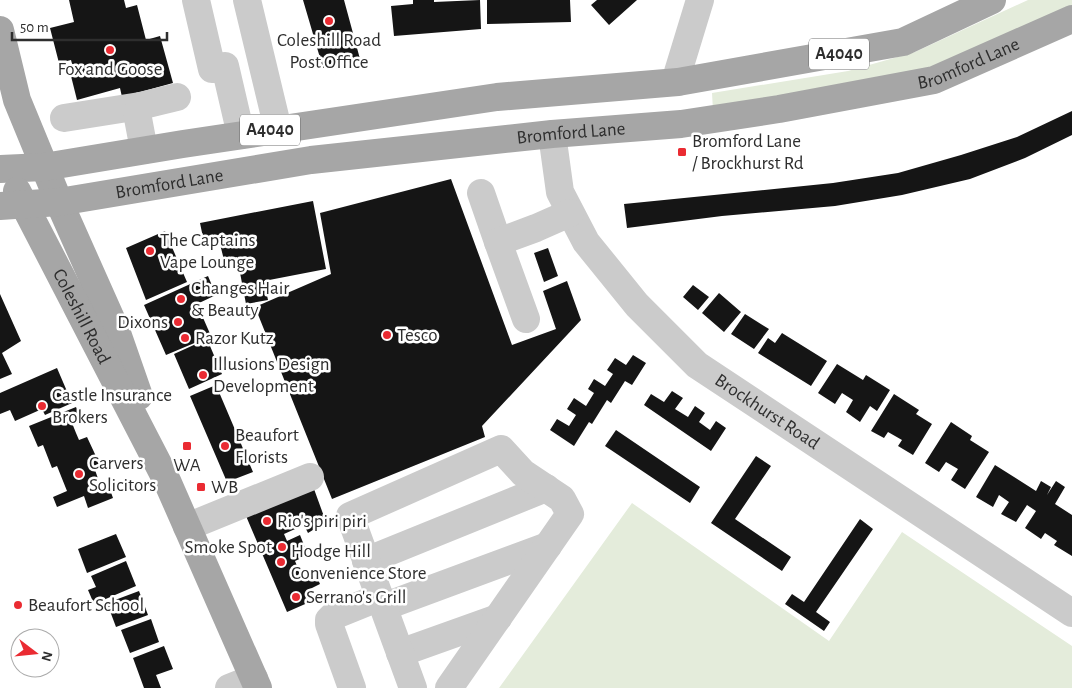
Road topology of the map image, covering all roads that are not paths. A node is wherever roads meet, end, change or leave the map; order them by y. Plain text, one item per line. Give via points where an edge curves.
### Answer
1 (196, 0) edge
2 (247, 0) edge
3 (700, 0) edge
4 (992, 0) edge
5 (1072, 19) edge
6 (0, 30) edge
7 (678, 82) junction
8 (177, 97) dead end
9 (140, 106) junction
10 (64, 118) dead end
11 (682, 124) junction
12 (278, 129) junction
13 (552, 134) junction
14 (241, 135) junction
15 (144, 150) junction
16 (1, 166) edge
17 (44, 167) junction
18 (481, 192) dead end
19 (59, 202) junction
20 (12, 205) edge
21 (570, 212) junction
22 (498, 242) junction
23 (526, 319) dead end
24 (310, 477) dead end
25 (167, 481) junction
26 (546, 488) junction
27 (187, 527) junction
28 (548, 546) junction
29 (366, 560) junction
30 (382, 602) junction
31 (1072, 613) edge
32 (498, 618) junction
33 (400, 653) junction
34 (256, 683) edge
35 (229, 688) edge
36 (352, 688) edge
37 (413, 688) edge
38 (449, 688) edge

1 - 14 street via 212,69 225,66
2 - 12 street
3 - 7 street via 678,72
4 - 7 main road, Bromford Lane / A4040 via 903,42
5 - 11 main road, Bromford Lane / A4040 via 934,80
6 - 17 main road, Coleshill Road via 17,100
7 - 11 main road
7 - 12 main road, Bromford Lane / A4040 via 497,97
8 - 9 street
9 - 10 street
9 - 15 street via 137,113
11 - 13 main road, Bromford Lane / A4040
12 - 14 main road, Bromford Lane / A4040
13 - 19 main road, Bromford Lane / A4040 via 311,160
13 - 21 street, Brockhurst Road via 560,192
14 - 15 main road, Bromford Lane / A4040
15 - 17 main road, Bromford Lane / A4040
16 - 17 main road, A4040
16 - 20 main road, Coleshill Road
17 - 19 main road, Coleshill Road
18 - 22 street
19 - 20 main road, A4040
19 - 25 main road, Coleshill Road via 120,338
20 - 25 main road, Coleshill Road
21 - 22 street
21 - 31 street, Brockhurst Road via 586,242 637,306 697,365
22 - 23 street
24 - 27 street
25 - 27 main road, Coleshill Road
26 - 28 street via 562,499 570,514
26 - 29 street
26 - 29 street via 522,473 502,449 350,516
27 - 34 main road, Coleshill Road
28 - 30 street
28 - 32 street
29 - 30 street
30 - 33 street
30 - 36 street via 333,616 329,620
32 - 33 street
32 - 38 street
33 - 37 street
34 - 35 street

